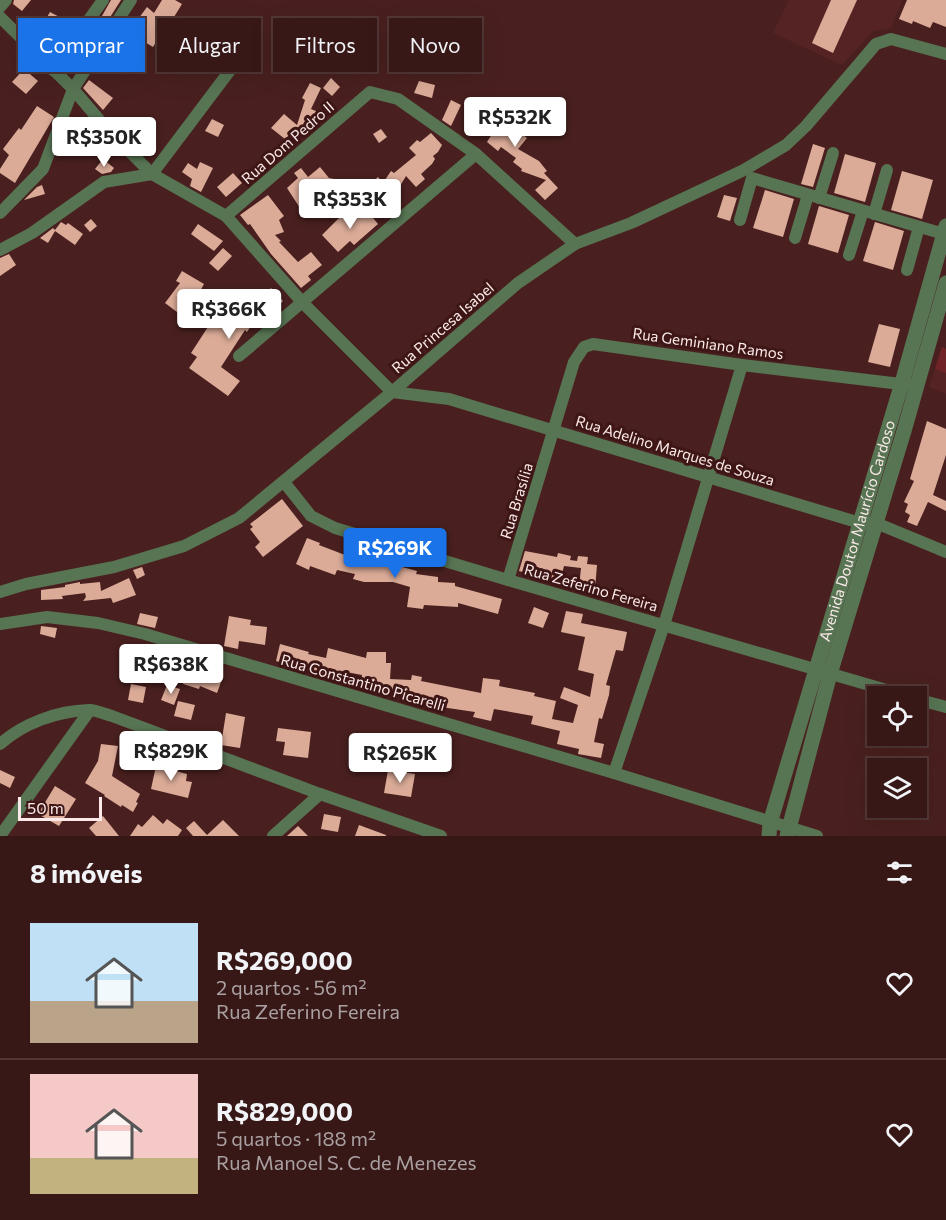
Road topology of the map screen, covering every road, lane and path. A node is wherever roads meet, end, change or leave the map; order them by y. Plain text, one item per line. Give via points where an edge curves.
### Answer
1 (6, 0) edge
2 (103, 0) edge
3 (131, 0) edge
4 (0, 8) edge
5 (0, 17) edge
6 (90, 18) edge
7 (18, 35) edge
8 (946, 54) edge
9 (55, 72) edge
10 (229, 72) edge
11 (73, 89) junction
12 (833, 153) dead end
13 (476, 154) junction
14 (887, 170) dead end
15 (152, 174) junction
16 (814, 196) junction
17 (868, 212) junction
18 (0, 213) edge
19 (226, 216) junction
20 (740, 220) dead end
21 (919, 227) junction
22 (945, 230) edge
23 (795, 238) dead end
24 (575, 244) junction
25 (0, 250) edge
26 (849, 255) dead end
27 (907, 270) dead end
28 (940, 285) edge
29 (303, 303) junction
30 (240, 356) dead end
31 (742, 365) junction
32 (909, 385) junction
33 (392, 392) junction
34 (555, 430) junction
35 (708, 478) junction
36 (284, 482) junction
37 (860, 523) junction
38 (876, 524) junction
39 (946, 552) edge
40 (508, 580) junction
41 (0, 592) edge
42 (0, 624) edge
43 (664, 625) junction
44 (823, 672) junction
45 (872, 686) edge
46 (927, 702) edge
47 (946, 707) edge
48 (90, 710) junction
49 (0, 744) edge
50 (614, 773) junction
51 (320, 794) junction
52 (770, 829) edge
53 (788, 832) edge
54 (0, 836) edge
55 (273, 836) edge
56 (441, 836) edge
57 (817, 836) edge

1 - 4 street
2 - 6 street
3 - 11 street
5 - 7 street
8 - 24 street, Rua Princesa Isabel via 896,40 881,41 786,145 693,194
9 - 11 street
10 - 15 street
11 - 15 street
11 - 18 street via 43,169
12 - 16 street
13 - 19 street, Rua Dom Pedro II via 398,99 369,92
13 - 24 street
13 - 29 street
14 - 17 street
15 - 19 street
15 - 25 street via 104,182 32,233
16 - 17 street
16 - 20 street via 752,178
16 - 23 street
17 - 21 street
17 - 26 street
19 - 29 street
21 - 22 street
21 - 27 street
22 - 28 street, Avenida Doutor Maurício Cardoso
24 - 33 street, Rua Princesa Isabel via 518,283
28 - 32 street, Avenida Doutor Maurício Cardoso
29 - 30 street
29 - 33 street
31 - 32 street, Rua Geminiano Ramos
31 - 34 street, Rua Geminiano Ramos via 593,344 584,347 574,362
31 - 35 street
32 - 37 street, Avenida Doutor Maurício Cardoso
32 - 38 street, Avenida Doutor Maurício Cardoso
33 - 34 street, Rua Adelino Marques de Souza via 449,399
33 - 36 street, Rua Princesa Isabel
34 - 35 street, Rua Adelino Marques de Souza
34 - 40 street, Rua Brasília
35 - 37 street, Rua Adelino Marques de Souza
35 - 43 street
36 - 40 street, Rua Zeferino Fereira via 311,516 335,528
36 - 41 street, Rua Princesa Isabel via 240,519 184,546 114,567
37 - 38 street, Rua Adelino Marques de Souza
37 - 44 street, Avenida Doutor Maurício Cardoso
38 - 39 street, Rua Adelino Marques de Souza
38 - 44 street, Avenida Doutor Maurício Cardoso
40 - 43 street, Rua Zeferino Fereira
42 - 50 street, Rua Constantino Picarelli via 47,617 98,623
43 - 44 street, Rua Zeferino Fereira
43 - 50 street
44 - 45 street, Rua Zeferino Fereira
44 - 52 street, Avenida Doutor Maurício Cardoso
44 - 53 street, Avenida Doutor Maurício Cardoso
46 - 47 street
48 - 49 street via 45,718
48 - 51 street
48 - 54 street
50 - 52 street, Rua Constantino Picarelli
51 - 55 street
51 - 56 street
52 - 53 street, Rua Constantino Picarelli
53 - 57 street, Rua Constantino Picarelli

